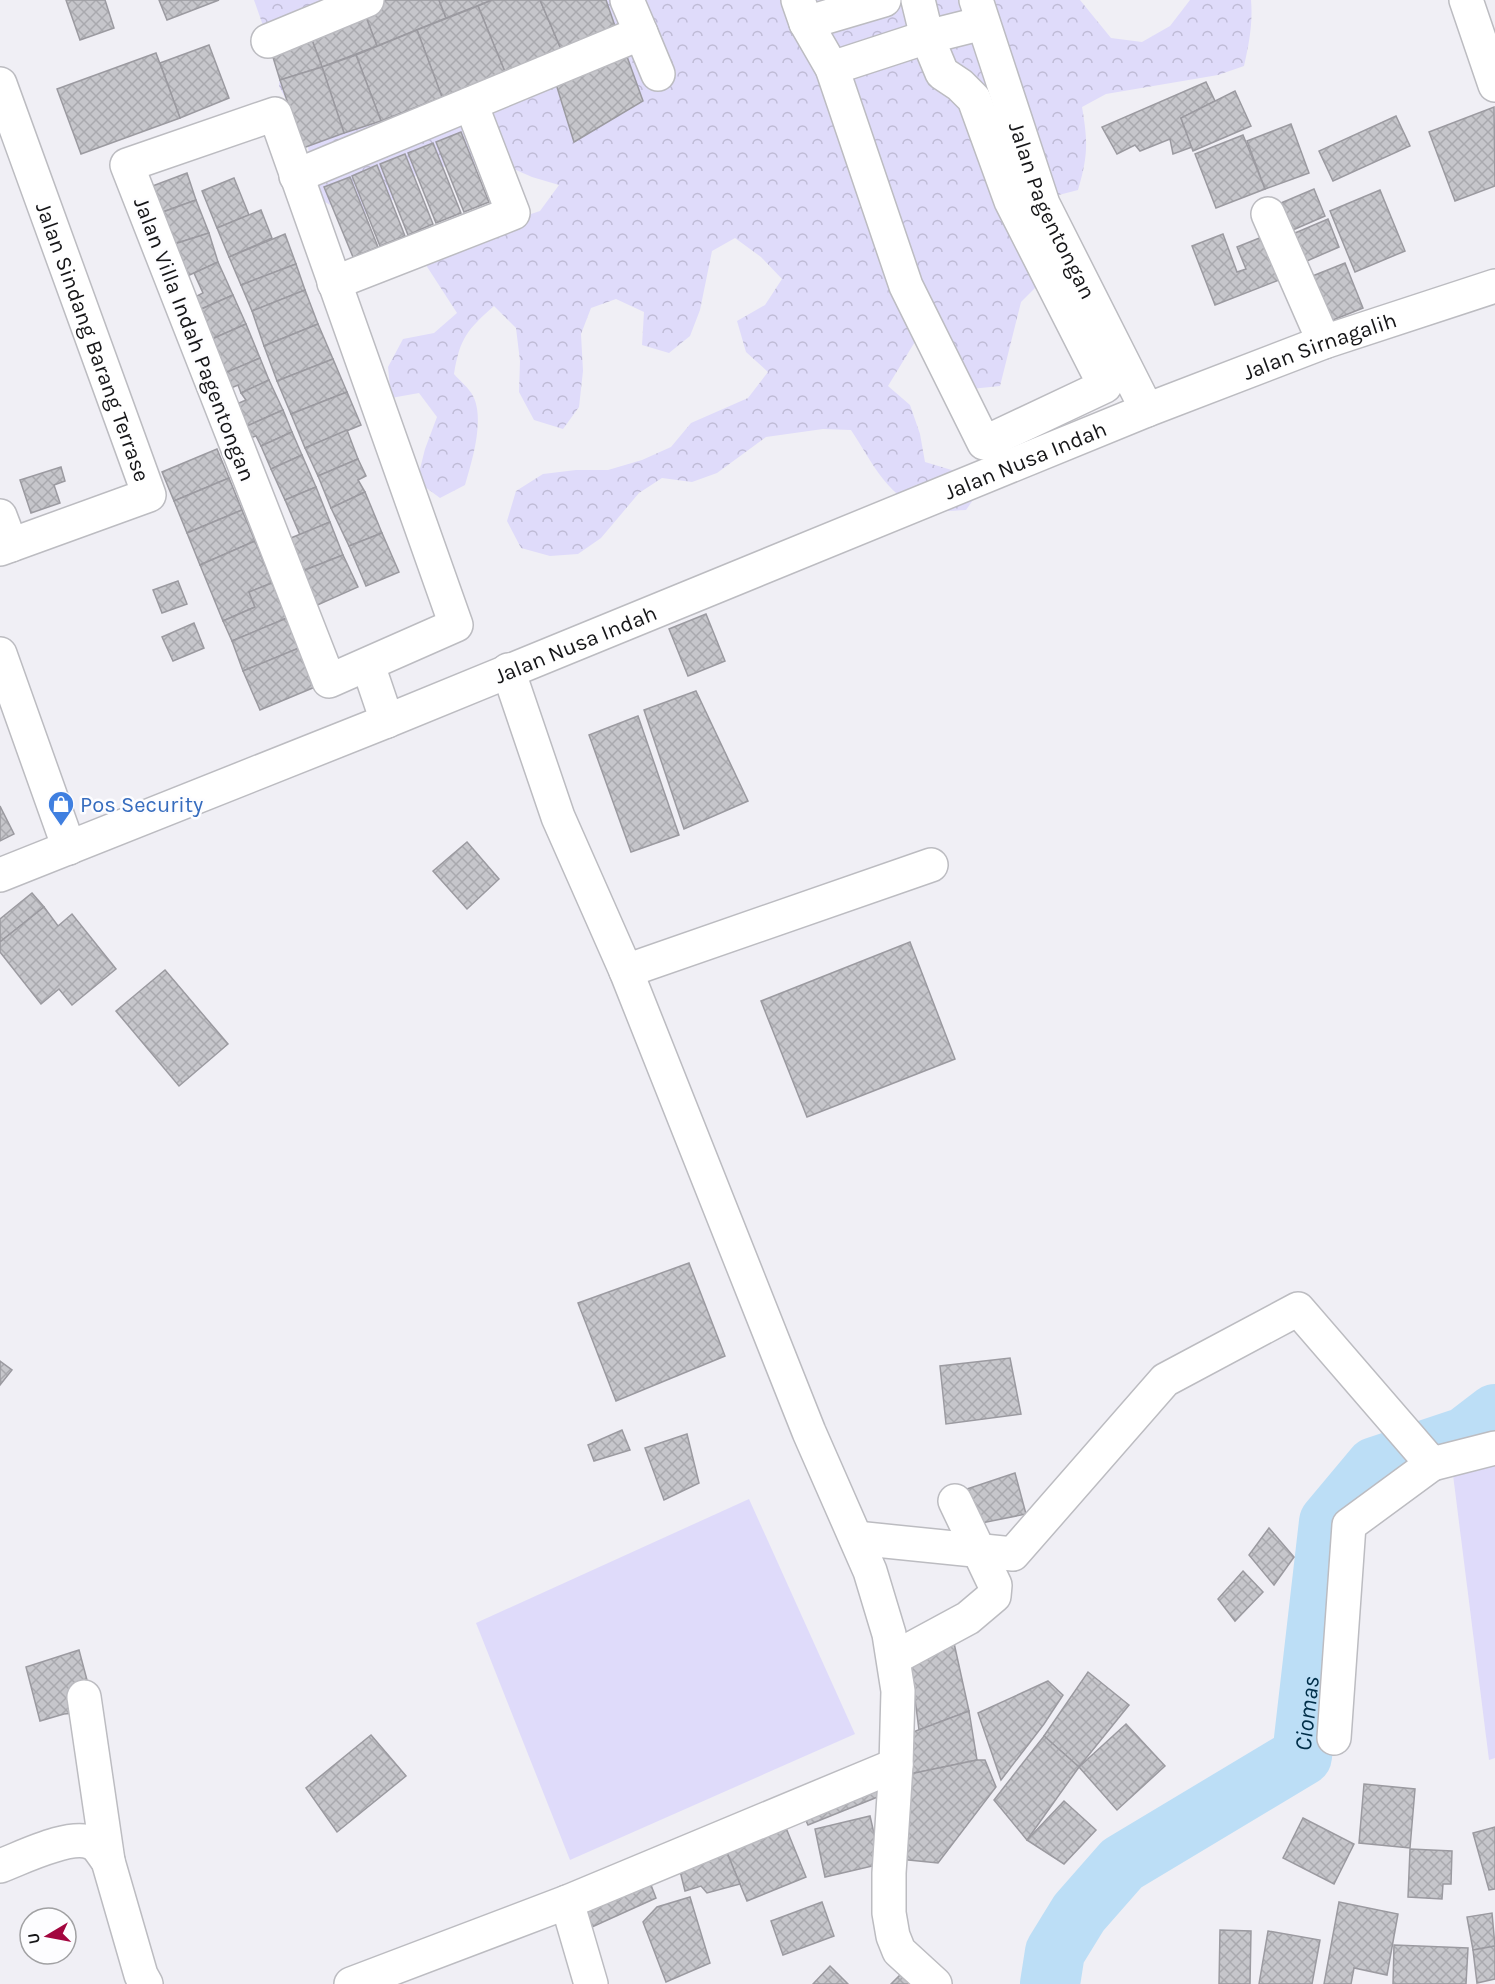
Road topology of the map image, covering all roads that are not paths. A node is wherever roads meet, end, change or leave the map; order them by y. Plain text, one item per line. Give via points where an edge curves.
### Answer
1 (367, 0) edge
2 (627, 0) edge
3 (884, 0) edge
4 (918, 0) edge
5 (1466, 0) edge
6 (802, 11) edge
7 (979, 12) edge
8 (641, 33) junction
9 (927, 37) junction
10 (268, 41) dead end
11 (832, 68) junction
12 (658, 74) dead end
13 (0, 84) edge
14 (1495, 85) edge
15 (471, 104) junction
16 (296, 176) junction
17 (1268, 214) dead end
18 (334, 283) junction
19 (1495, 286) edge
20 (1324, 342) junction
21 (1147, 410) junction
22 (4, 537) edge
23 (0, 654) edge
24 (368, 665) junction
25 (508, 670) junction
26 (387, 721) junction
27 (69, 848) junction
28 (931, 865) dead end
29 (0, 875) edge
30 (626, 971) junction
31 (1495, 1448) edge
32 (1432, 1464) junction
33 (955, 1501) dead end
34 (856, 1538) junction
35 (894, 1658) junction
36 (84, 1697) dead end
37 (1334, 1738) dead end
38 (896, 1765) junction
39 (108, 1861) junction
40 (0, 1866) edge
41 (567, 1902) junction
42 (146, 1984) edge
43 (351, 1984) edge
44 (591, 1984) edge
45 (935, 1984) edge

1 - 10 street
2 - 8 street
3 - 6 street
4 - 9 street
5 - 14 street
6 - 11 street
7 - 9 street
7 - 21 street, Jalan Pagentongan via 1043,204
8 - 12 street
8 - 15 street
9 - 11 street
9 - 11 street via 942,73 974,99 1011,201 1105,386 984,443 906,286
13 - 22 street, Jalan Sindang Barang Terrase via 149,495
15 - 16 street
15 - 18 street via 513,213
16 - 18 street, Jalan Villa Indah Pagentongan
16 - 24 street, Jalan Villa Indah Pagentongan via 274,114 127,165 329,681
17 - 20 street
18 - 24 street, Jalan Villa Indah Pagentongan via 456,625
19 - 20 street, Jalan Sirnagalih
20 - 21 street, Jalan Sirnagalih
21 - 25 street, Jalan Nusa Indah
23 - 27 street
24 - 26 street
25 - 26 street, Jalan Nusa Indah
25 - 30 street via 558,817
26 - 27 street, Jalan Nusa Indah
27 - 29 street, Jalan Nusa Indah
28 - 30 street
30 - 34 street via 809,1432
31 - 32 street
32 - 34 street via 1298,1309 1165,1380 1013,1554
32 - 37 street via 1349,1525
33 - 35 street via 995,1585 994,1596 968,1618
34 - 35 street via 870,1571
35 - 38 street via 898,1704
36 - 39 street
38 - 41 street
38 - 45 street via 889,1873 893,1936 899,1951
39 - 40 street via 90,1842 70,1840
39 - 42 street
41 - 43 street
41 - 44 street

